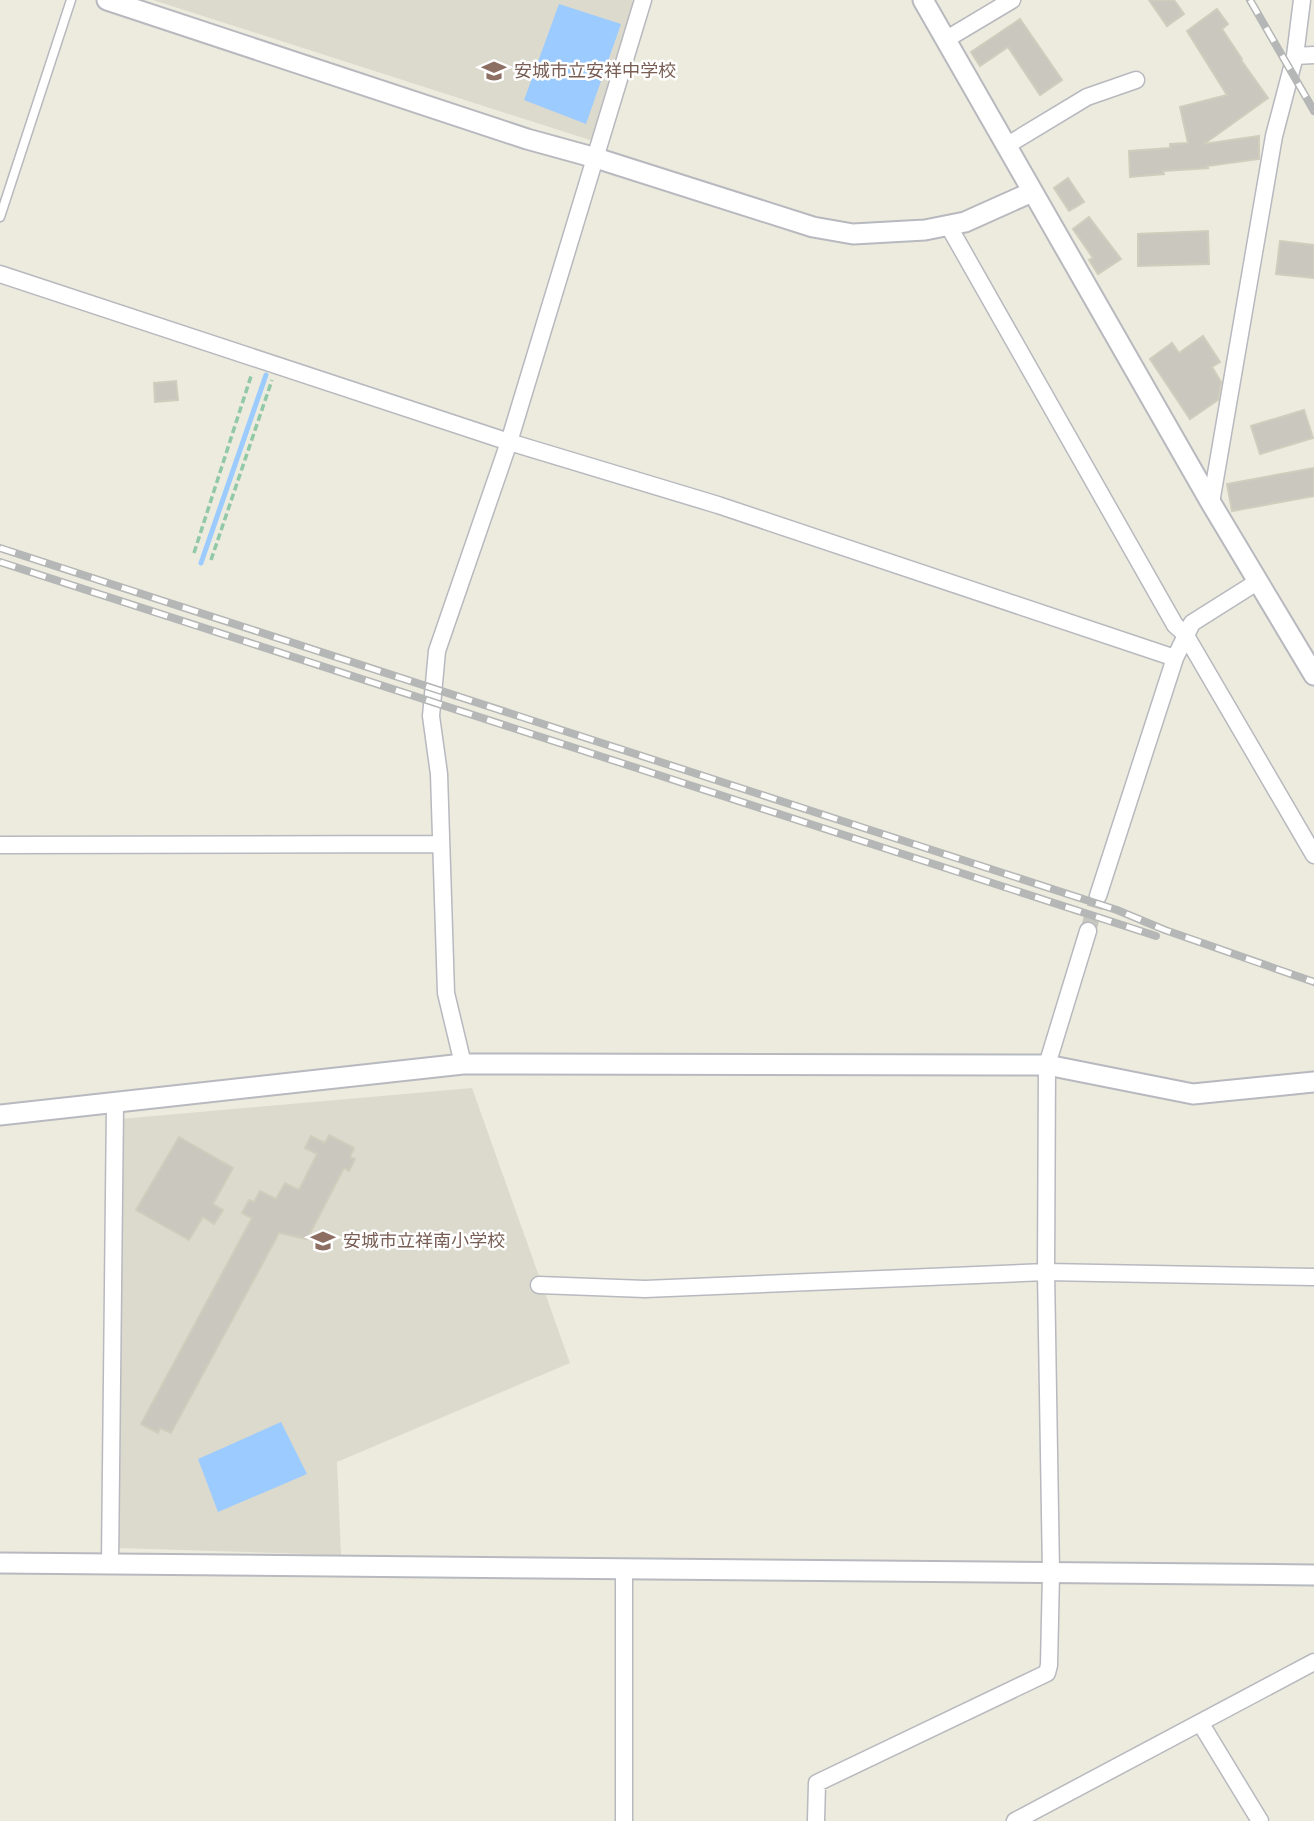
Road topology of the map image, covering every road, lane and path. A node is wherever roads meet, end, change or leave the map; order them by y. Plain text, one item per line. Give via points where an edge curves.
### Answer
1 (71, 0) edge
2 (107, 0) edge
3 (643, 0) edge
4 (923, 0) edge
5 (1012, 0) edge
6 (1302, 0) edge
7 (945, 40) junction
8 (1314, 55) edge
9 (1295, 56) junction
10 (1136, 80) dead end
11 (1006, 146) junction
12 (596, 158) junction
13 (1032, 192) junction
14 (0, 217) edge
15 (948, 225) junction
16 (0, 274) edge
17 (257, 358) junction
18 (278, 365) junction
19 (509, 442) junction
20 (1211, 503) junction
21 (194, 553) dead end
22 (211, 560) dead end
23 (1257, 582) junction
24 (1185, 634) junction
25 (1175, 658) junction
26 (1314, 676) edge
27 (441, 844) junction
28 (0, 845) edge
29 (1314, 855) edge
30 (1098, 896) tunnel mouth
31 (1088, 931) tunnel mouth
32 (463, 1064) junction
33 (1047, 1065) junction
34 (1314, 1082) edge
35 (115, 1104) junction
36 (0, 1115) edge
37 (1046, 1272) junction
38 (1314, 1277) edge
39 (539, 1285) dead end
40 (0, 1563) edge
41 (110, 1563) junction
42 (624, 1568) junction
43 (1051, 1573) junction
44 (1314, 1575) edge
45 (1314, 1662) edge
46 (1201, 1724) junction
47 (624, 1821) edge
48 (816, 1821) edge
49 (1015, 1821) edge
50 (1260, 1821) edge

1 - 14 lane
2 - 12 street
3 - 12 street
4 - 7 street
5 - 7 street
6 - 9 street
7 - 11 street
8 - 9 street
9 - 20 street via 1274,136
10 - 11 street via 1087,97
11 - 13 street
12 - 15 street via 813,227 853,234
12 - 19 street
13 - 15 street
13 - 20 street
15 - 24 street via 1175,625
16 - 17 street
17 - 18 street
17 - 21 path
18 - 19 street
18 - 22 path
19 - 25 street via 718,505
19 - 27 street via 437,651 431,716
20 - 23 street
23 - 24 street via 1192,623
23 - 26 street
24 - 25 street
24 - 29 street
25 - 30 street
27 - 28 street
27 - 32 street via 446,993
31 - 33 street
32 - 33 street
32 - 35 street
33 - 34 street via 1194,1094
33 - 37 street
35 - 36 street
35 - 41 street
37 - 38 street
37 - 39 street via 645,1289
37 - 43 street
40 - 41 street
41 - 42 street
42 - 43 street
42 - 47 street
43 - 44 street
43 - 48 street via 1047,1673 817,1783
45 - 46 street
46 - 49 street
46 - 50 street

